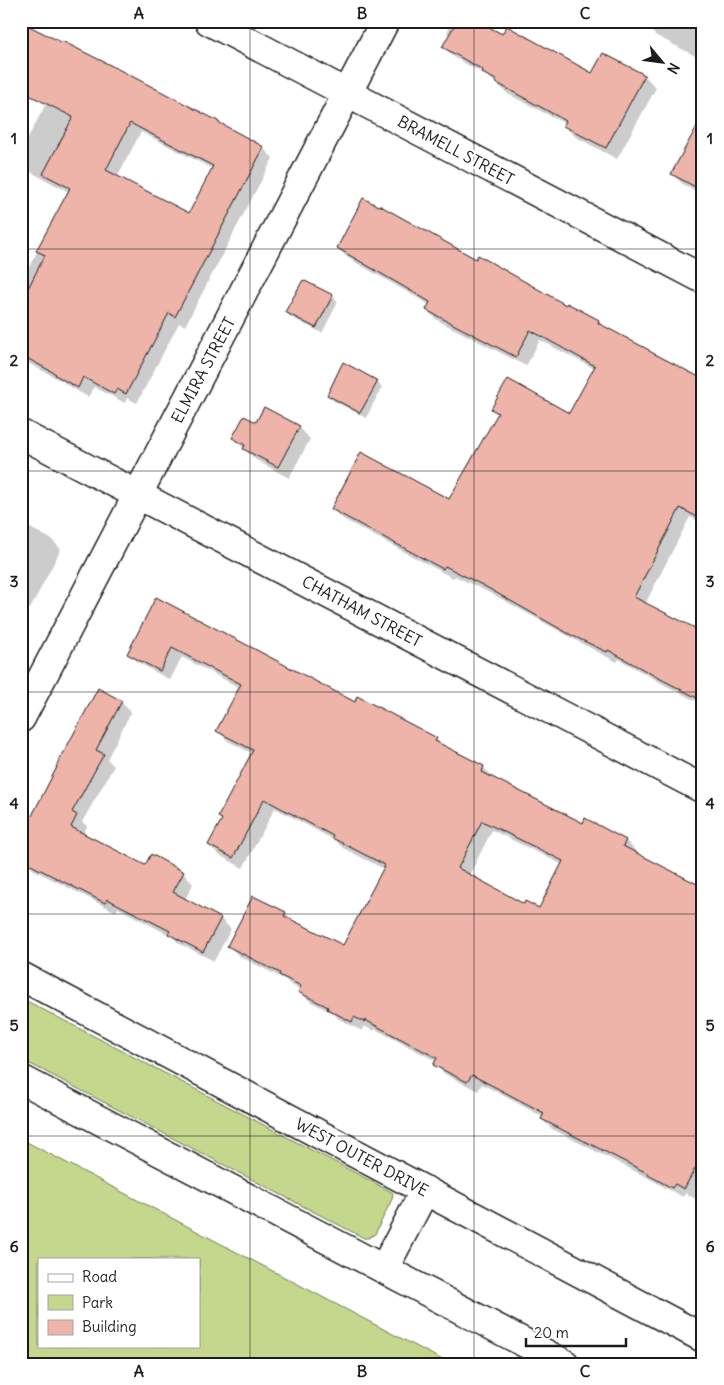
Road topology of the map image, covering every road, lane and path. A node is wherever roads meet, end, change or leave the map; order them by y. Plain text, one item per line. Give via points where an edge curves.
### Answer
1 (209, 21) edge
2 (385, 21) edge
3 (348, 94) junction
4 (703, 279) edge
5 (21, 434) edge
6 (138, 495) junction
7 (21, 718) edge
8 (703, 789) edge
9 (21, 976) edge
10 (21, 1080) edge
11 (425, 1190) junction
12 (384, 1269) junction
13 (703, 1338) edge
14 (564, 1364) edge

1 - 3 street, BRAMELL STREET
2 - 3 street, ELMIRA STREET
3 - 4 street, BRAMELL STREET
3 - 6 street, ELMIRA STREET
5 - 6 street, CHATHAM STREET
6 - 7 street, ELMIRA STREET
6 - 8 street, CHATHAM STREET
9 - 11 street, WEST OUTER DRIVE
10 - 12 street
11 - 12 street
11 - 13 street, WEST OUTER DRIVE
12 - 14 street

